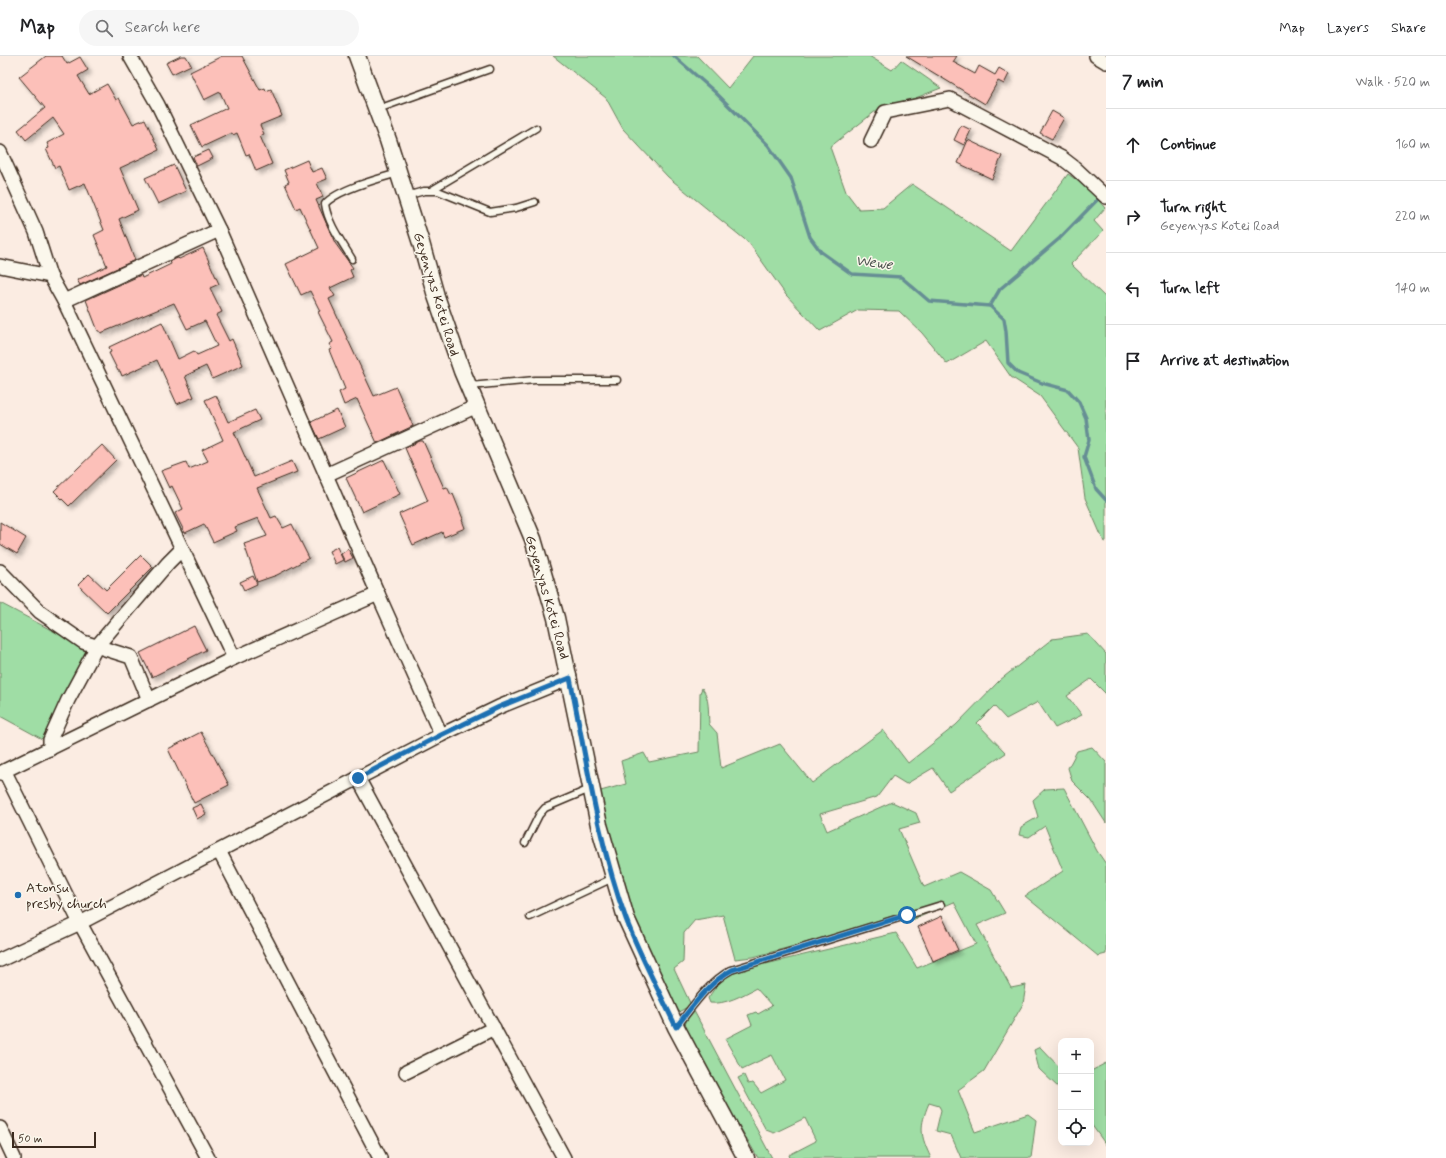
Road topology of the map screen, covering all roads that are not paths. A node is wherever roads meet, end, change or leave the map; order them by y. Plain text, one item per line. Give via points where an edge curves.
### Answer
1 (130, 56) edge
2 (357, 56) edge
3 (1096, 56) edge
4 (1106, 62) edge
5 (490, 69) dead end
6 (377, 109) junction
7 (536, 128) dead end
8 (871, 141) dead end
9 (0, 152) edge
10 (398, 173) junction
11 (430, 191) junction
12 (406, 196) junction
13 (1106, 197) edge
14 (534, 202) dead end
15 (219, 230) junction
16 (352, 259) dead end
17 (0, 266) edge
18 (50, 276) junction
19 (64, 301) junction
20 (617, 380) dead end
21 (468, 386) junction
22 (477, 406) junction
23 (326, 475) junction
24 (182, 550) junction
25 (0, 571) edge
26 (378, 594) junction
27 (97, 646) junction
28 (234, 658) junction
29 (570, 678) junction
30 (149, 700) junction
31 (441, 735) junction
32 (50, 749) junction
33 (3, 772) edge
34 (358, 778) junction
35 (592, 788) junction
36 (525, 843) dead end
37 (219, 851) junction
38 (614, 877) junction
39 (941, 905) dead end
40 (530, 917) dead end
41 (80, 923) junction
42 (0, 959) edge
43 (676, 1027) junction
44 (494, 1028) junction
45 (406, 1072) dead end
46 (0, 1128) edge
47 (14, 1158) edge
48 (208, 1158) edge
49 (380, 1158) edge
50 (564, 1158) edge
51 (746, 1158) edge

1 - 15 street via 158,105
2 - 6 street, Geyenyas Kotei Road
3 - 4 street
5 - 6 lane
6 - 10 street, Geyenyas Kotei Road
7 - 11 lane
8 - 13 street via 885,112 950,98 1062,158 1081,172
9 - 18 street via 36,232
10 - 12 street, Geyenyas Kotei Road
10 - 16 lane via 330,198 325,204 326,212
11 - 12 lane
11 - 14 lane via 438,191 490,212
12 - 21 street, Geyenyas Kotei Road via 436,296
15 - 19 street
15 - 23 street
17 - 18 street
18 - 19 street
19 - 24 street
20 - 21 lane via 535,380
21 - 22 street, Geyenyas Kotei Road
22 - 23 street
22 - 29 street, Geyenyas Kotei Road via 533,539
23 - 26 street
24 - 27 street
24 - 28 street
25 - 27 street via 40,612 83,642
26 - 28 street
26 - 31 street
27 - 30 street via 131,657
27 - 32 street via 68,700 50,740
28 - 30 street
29 - 31 street via 499,707
29 - 35 street, Geyenyas Kotei Road
30 - 32 street
31 - 34 street
32 - 33 street
33 - 41 street
34 - 37 street
34 - 44 street
35 - 36 lane via 545,808
35 - 38 street, Geyenyas Kotei Road via 599,825
37 - 41 street
37 - 49 street
38 - 40 lane
38 - 43 street, Geyenyas Kotei Road via 626,918
39 - 43 lane via 732,970 713,984
41 - 42 street
41 - 48 street
43 - 51 street, Geyenyas Kotei Road
44 - 45 street
44 - 50 street
46 - 47 street

